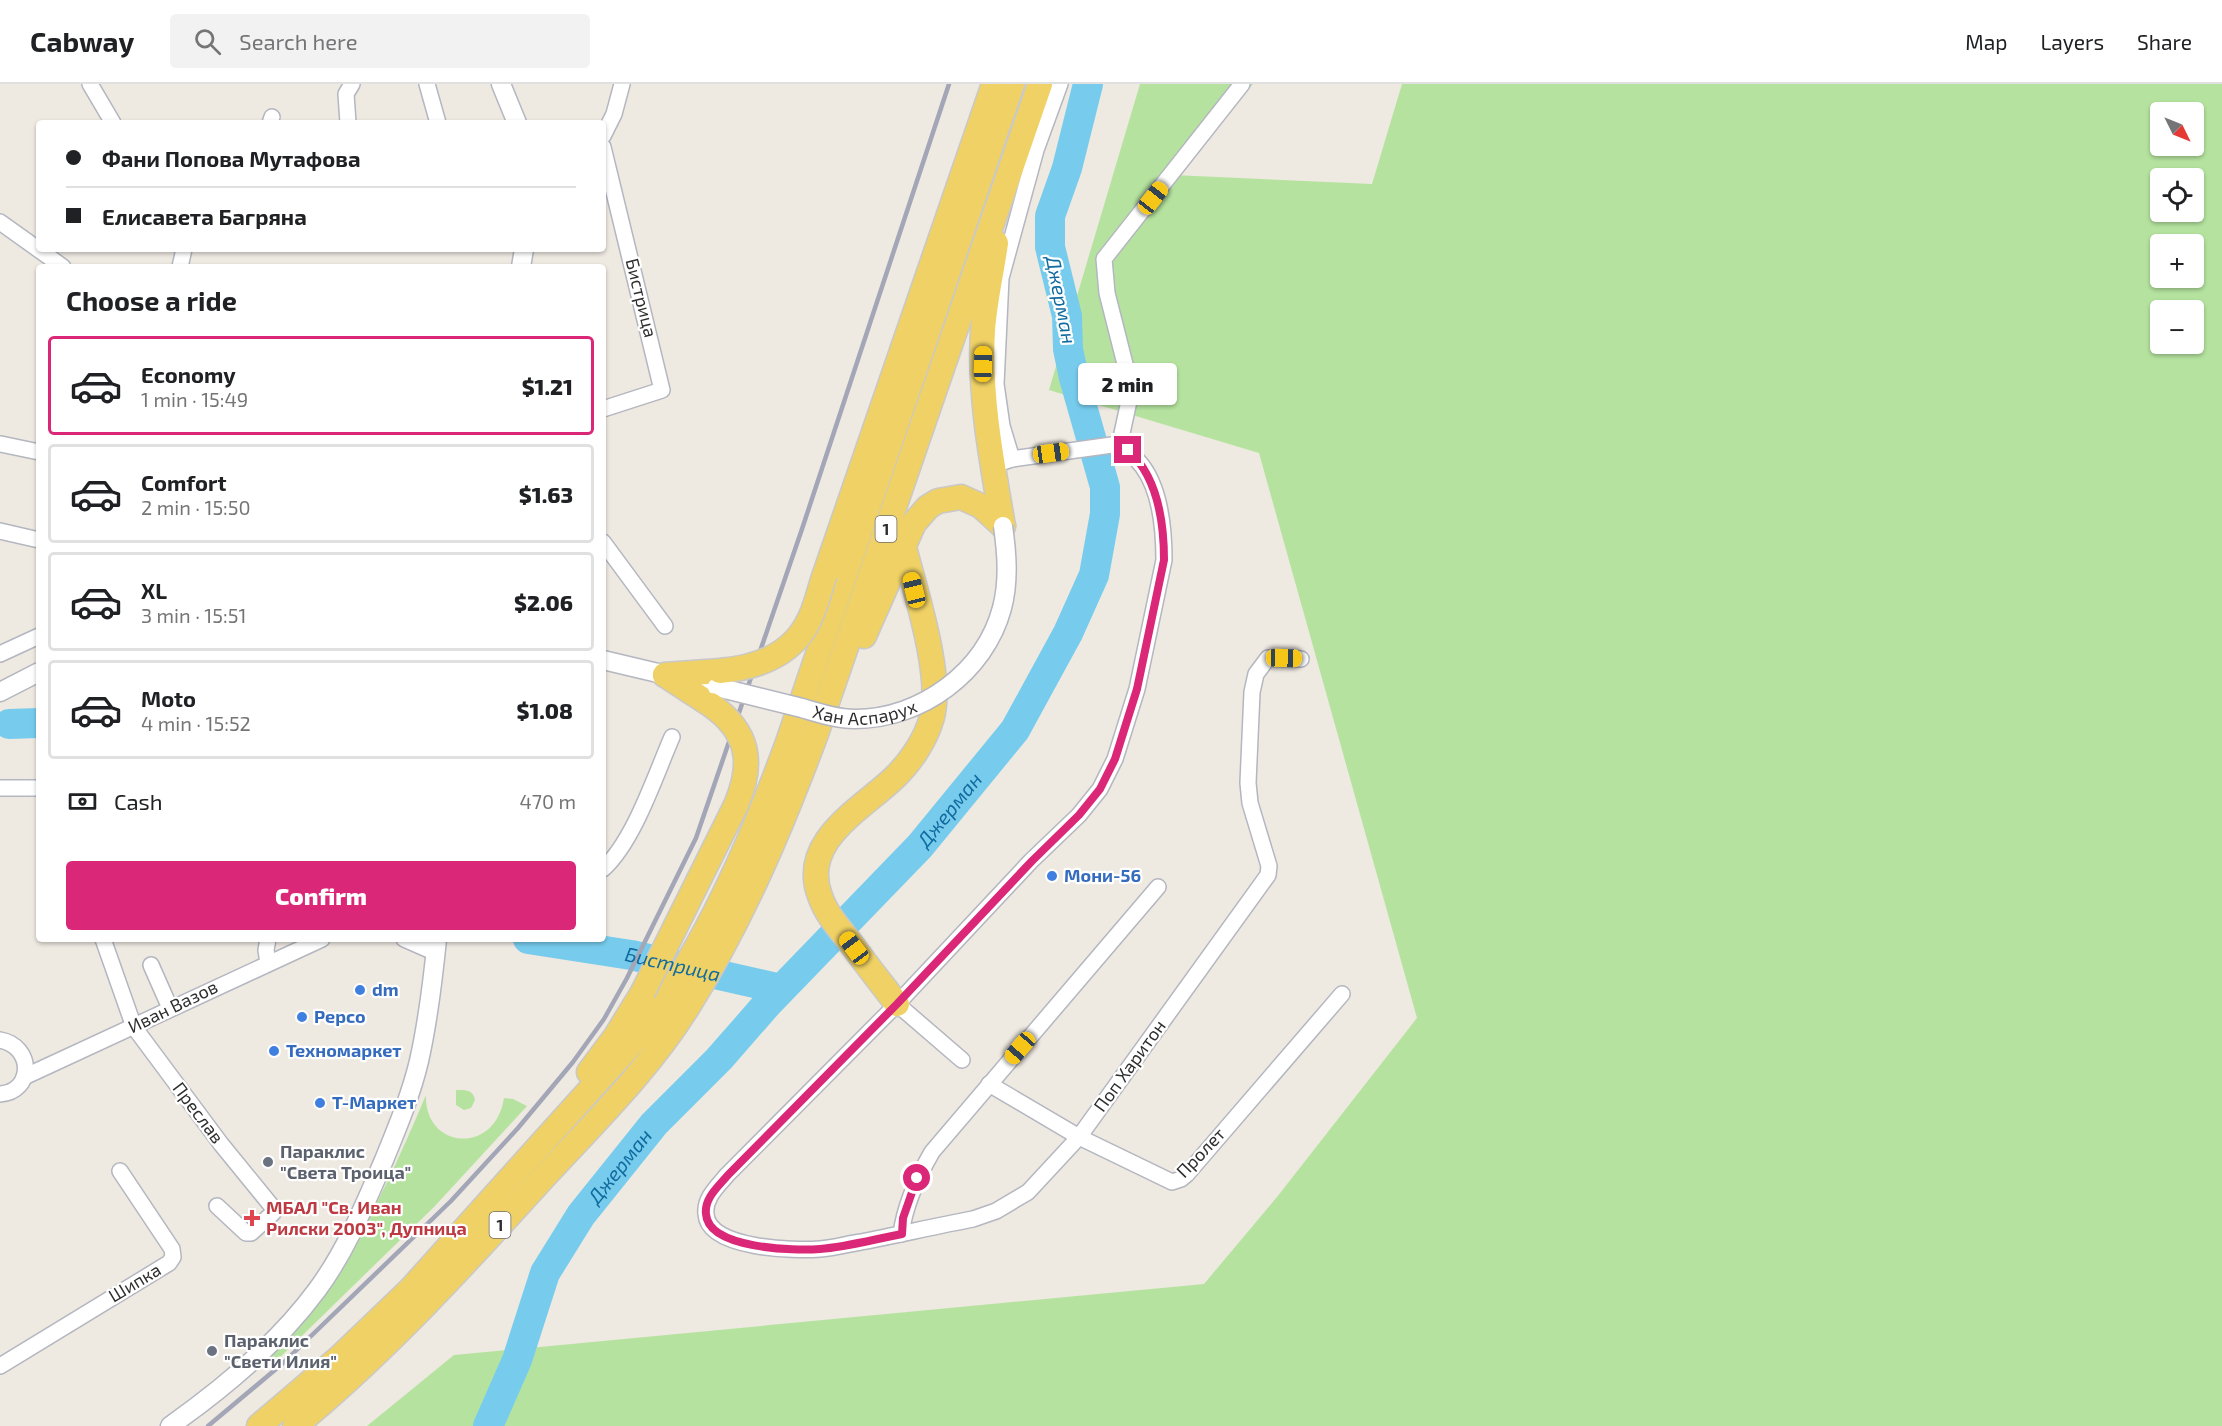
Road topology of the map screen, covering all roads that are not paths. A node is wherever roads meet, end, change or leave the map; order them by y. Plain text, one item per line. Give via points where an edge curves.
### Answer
1 (90, 84) edge
2 (352, 84) edge
3 (427, 84) edge
4 (501, 84) edge
5 (622, 84) edge
6 (994, 84) edge
7 (1012, 84) edge
8 (1040, 84) edge
9 (1060, 84) edge
10 (1242, 84) edge
11 (111, 120) edge
12 (348, 120) edge
13 (437, 120) edge
14 (516, 120) edge
15 (606, 130) edge
16 (606, 159) edge
17 (1007, 176) junction
18 (0, 222) edge
19 (36, 248) edge
20 (42, 252) edge
21 (59, 264) edge
22 (606, 408) edge
23 (1, 444) edge
24 (1116, 446) junction
25 (36, 451) edge
26 (1002, 462) junction
27 (961, 497) junction
28 (1003, 526) junction
29 (0, 531) edge
30 (36, 539) edge
31 (606, 546) edge
32 (904, 547) junction
33 (665, 626) dead end
34 (36, 637) edge
35 (0, 654) edge
36 (1301, 659) dead end
37 (606, 661) edge
38 (36, 674) edge
39 (665, 675) junction
40 (716, 688) junction
41 (0, 692) edge
42 (672, 737) dead end
43 (0, 788) edge
44 (36, 788) edge
45 (790, 804) junction
46 (606, 866) edge
47 (1158, 887) dead end
48 (105, 942) edge
49 (267, 942) edge
50 (315, 942) edge
51 (418, 942) edge
52 (436, 946) edge
53 (702, 960) junction
54 (268, 963) junction
55 (151, 965) dead end
56 (1342, 994) dead end
57 (677, 1002) junction
58 (897, 1004) junction
59 (170, 1008) junction
60 (134, 1027) junction
61 (0, 1040) edge
62 (962, 1060) dead end
63 (24, 1077) junction
64 (989, 1084) junction
65 (0, 1094) edge
66 (1079, 1137) junction
67 (120, 1171) dead end
68 (217, 1206) dead end
69 (463, 1233) junction
70 (902, 1234) junction
71 (3, 1360) edge
72 (170, 1426) edge
73 (259, 1426) edge
74 (295, 1426) edge

1 - 11 street
2 - 12 street via 346,94
3 - 13 street
4 - 14 street
5 - 15 street
6 - 40 main road, bridge via 807,624 788,647
7 - 53 main road, 1 via 785,753
8 - 17 main road, 1
9 - 26 street via 1036,150 1000,278 996,384
10 - 24 street via 1104,260 1129,401
16 - 22 street, Бистрица via 662,390
17 - 26 main road via 983,330 985,397
17 - 45 main road, 1
18 - 19 street
20 - 21 street
23 - 25 street
24 - 26 street
24 - 58 street via 1132,454 1144,469 1157,501 1164,560 1137,689 1115,759 1100,789 1079,815
26 - 27 main road
26 - 28 main road
27 - 28 main road via 981,506
27 - 32 main road via 928,507 914,523
28 - 40 street, Хан Аспарух, bridge via 1006,588 992,635 961,676 924,703 890,715 847,719
29 - 30 street
31 - 33 street
32 - 45 main road
32 - 58 main road via 932,662 934,707 926,734 907,764 837,826 828,838 816,873 819,896 830,916
34 - 35 street
36 - 66 street, Поп Харитон via 1268,658 1256,674 1252,692 1248,783 1268,875
37 - 39 street
38 - 41 street
39 - 40 main road
39 - 40 main road
40 - 69 main road, bridge via 746,751 744,783 736,805 643,992 616,1036
42 - 46 street via 628,837
43 - 44 street
45 - 53 main road, 1 via 767,854
47 - 64 street
48 - 60 street, Преслав
49 - 54 street
50 - 54 street, Иван Вазов
51 - 52 street
52 - 72 street via 418,1067 372,1189 334,1263 267,1347
53 - 57 main road, 1
54 - 59 street, Иван Вазов
55 - 59 street
56 - 66 street, Пролет via 1181,1179 1164,1180
57 - 69 main road, 1 via 627,1050
57 - 74 main road, 1 via 664,1041 635,1076 438,1292
58 - 62 street
58 - 70 street, Поп Харитон via 721,1182 709,1197 705,1214 720,1235 791,1250 822,1249
59 - 60 street, Иван Вазов
60 - 63 street, Иван Вазов
60 - 68 street, Преслав via 220,1144 274,1209 251,1233 246,1233
61 - 63 street via 21,1052 26,1068
63 - 65 street, Иван Вазов via 13,1091
64 - 66 street, Пролет
64 - 70 street via 932,1152 908,1199
66 - 70 street, Поп Харитон via 1028,1192 1010,1203 972,1219
67 - 71 street, Шипка via 172,1249 173,1257 169,1263
69 - 73 main road, 1 via 374,1325

